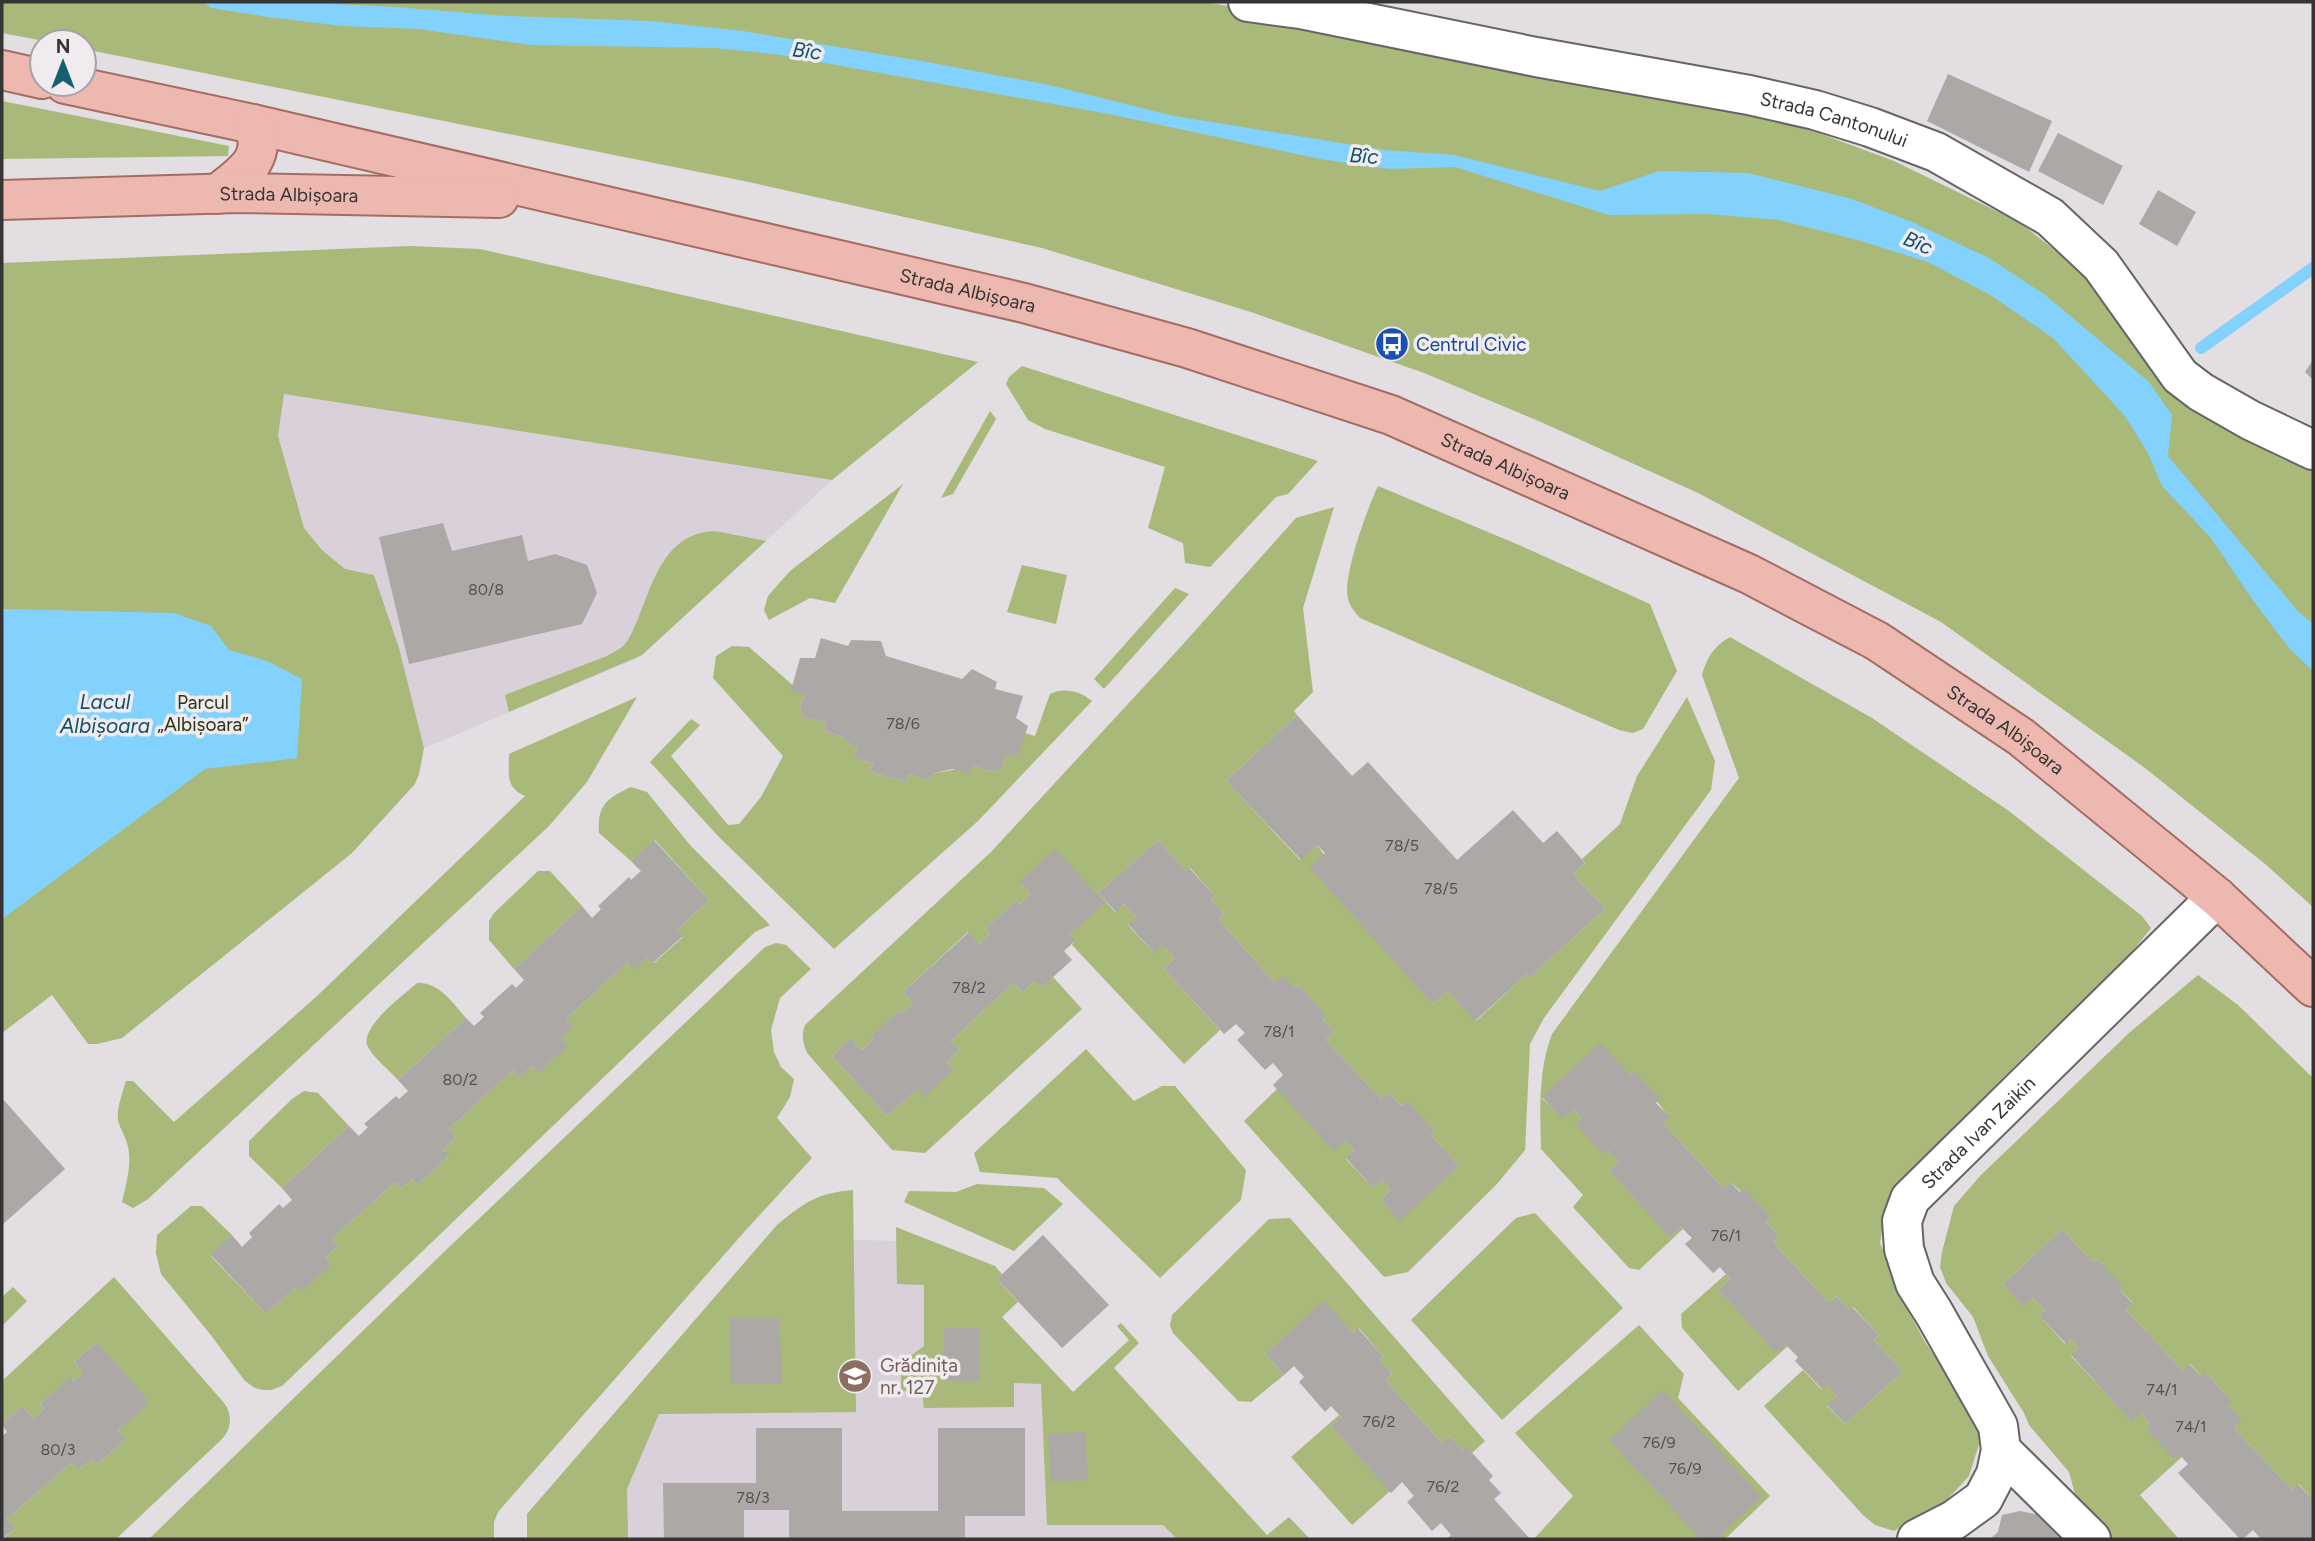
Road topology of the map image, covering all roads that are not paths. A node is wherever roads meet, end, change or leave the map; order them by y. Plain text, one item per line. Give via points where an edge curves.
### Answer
1 (1248, 2) edge
2 (2, 70) edge
3 (28, 76) edge
4 (98, 91) edge
5 (253, 124) junction
6 (216, 194) junction
7 (575, 199) junction
8 (2, 200) edge
9 (2313, 450) edge
10 (2217, 897) junction
11 (2313, 987) edge
12 (2001, 1450) junction
13 (1917, 1539) edge
14 (2091, 1539) edge

1 - 9 street, Strada Cantonului via 1749,95 1815,110 1936,152 2050,217 2101,265 2180,376 2250,420
2 - 3 main road
4 - 5 main road, Strada Albișoara
5 - 6 main road via 259,147 255,157
5 - 7 main road, Strada Albișoara
6 - 7 main road, Strada Albișoara
6 - 8 main road, Strada Albișoara
7 - 10 main road, Strada Albișoara via 1024,303 1187,348 1391,415 1749,574 1877,641 2021,737
10 - 11 main road, Strada Albișoara
10 - 12 street, Strada Ivan Zaikin via 1910,1199 1902,1221 1904,1249 1915,1283 1998,1426
12 - 13 street via 1996,1474 1983,1499
12 - 14 street

